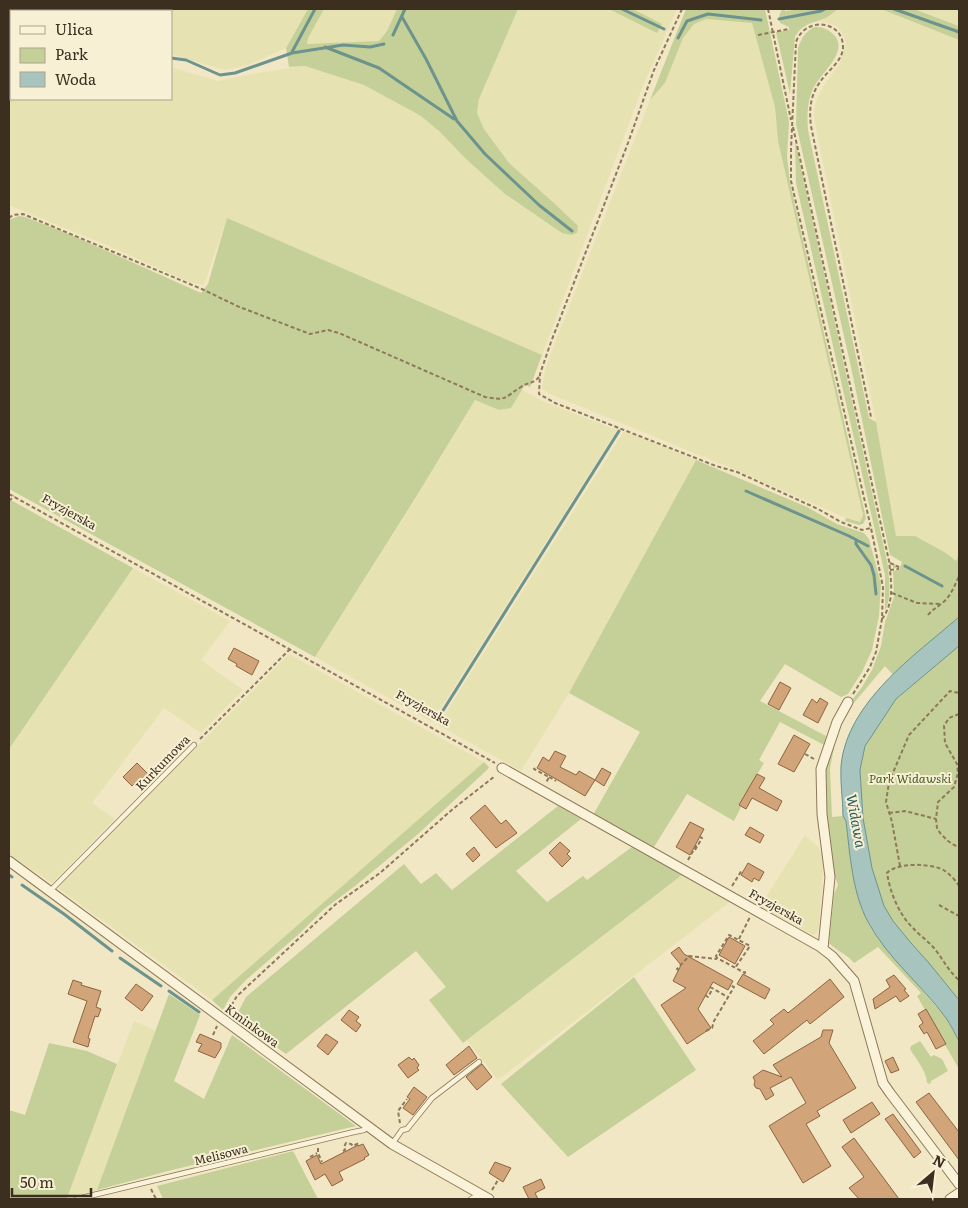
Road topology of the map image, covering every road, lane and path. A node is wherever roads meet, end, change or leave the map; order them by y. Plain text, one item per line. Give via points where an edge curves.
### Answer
1 (682, 9) edge
2 (768, 9) edge
3 (789, 28) dead end
4 (773, 32) junction
5 (758, 35) dead end
6 (792, 124) junction
7 (9, 218) edge
8 (540, 374) junction
9 (872, 417) dead end
10 (9, 494) edge
11 (14, 496) junction
12 (9, 501) edge
13 (872, 528) junction
14 (890, 563) junction
15 (890, 570) junction
16 (959, 576) edge
17 (892, 594) junction
18 (942, 604) junction
19 (928, 615) dead end
20 (882, 619) junction
21 (290, 648) junction
22 (959, 692) edge
23 (848, 702) joint
24 (959, 714) edge
25 (194, 745) joint
26 (502, 768) junction
27 (534, 768) dead end
28 (549, 777) junction
29 (556, 781) dead end
30 (542, 790) junction
31 (889, 813) junction
32 (936, 819) junction
33 (698, 836) dead end
34 (697, 844) dead end
35 (959, 848) edge
36 (690, 856) junction
37 (9, 861) edge
38 (900, 867) junction
39 (683, 869) junction
40 (742, 870) dead end
41 (959, 886) edge
42 (50, 891) junction
43 (727, 894) junction
44 (939, 905) dead end
45 (755, 910) junction
46 (959, 916) edge
47 (739, 939) junction
48 (823, 948) junction
49 (717, 958) junction
50 (721, 960) junction
51 (720, 964) dead end
52 (735, 968) junction
53 (679, 970) dead end
54 (746, 971) dead end
55 (959, 980) edge
56 (730, 985) dead end
57 (706, 995) dead end
58 (728, 997) junction
59 (222, 1020) junction
60 (706, 1031) dead end
61 (479, 1062) dead end
62 (407, 1099) dead end
63 (367, 1126) junction
64 (318, 1141) junction
65 (390, 1142) junction
66 (360, 1143) dead end
67 (343, 1152) dead end
68 (318, 1153) junction
69 (310, 1157) dead end
70 (322, 1162) dead end
71 (148, 1182) junction
72 (959, 1184) edge
73 (959, 1193) edge
74 (480, 1194) junction
75 (77, 1199) edge
76 (156, 1199) edge
77 (471, 1199) edge
78 (489, 1199) edge
79 (950, 1199) edge

1 - 8 path via 654,70
2 - 4 path
3 - 4 path
4 - 5 path
4 - 6 path
6 - 9 path via 798,35 805,28 825,25 839,34 843,48 841,57 816,90 809,109 811,126
6 - 13 path via 791,181
6 - 14 path
7 - 8 path via 23,214 237,306 310,334 328,330 339,333 485,397 507,398 521,386 536,381
8 - 13 path via 539,394 555,402 737,472 841,522 862,530
10 - 11 path, Fryzjerska
11 - 12 path
11 - 21 path, Fryzjerska
13 - 20 path via 883,587
14 - 15 path
14 - 15 path via 899,568
15 - 17 path
16 - 18 path
17 - 18 path via 917,603
17 - 20 path via 888,611
18 - 19 path
20 - 23 path via 870,667
21 - 25 path, Kurkumowa
21 - 26 path, Fryzjerska
22 - 31 path via 950,691 945,695 906,741 887,788
23 - 48 street via 837,722 821,769 822,814 830,877
24 - 32 path via 949,718 944,726 945,743 957,764 958,773 954,787 938,802
25 - 42 lane, Kurkumowa
26 - 30 street, Fryzjerska
26 - 59 path via 380,873 336,904 237,996
27 - 28 path
28 - 29 path
28 - 30 path
30 - 39 street, Fryzjerska
31 - 32 path via 905,811
31 - 38 path
32 - 35 path via 940,833
33 - 36 path via 702,838
34 - 36 path
36 - 39 path
37 - 42 street, Kminkowa
38 - 41 path via 939,868
38 - 55 path via 886,873 900,909 912,928 934,948
39 - 43 street, Fryzjerska
40 - 43 path
42 - 59 street, Kminkowa
43 - 45 street, Fryzjerska
44 - 46 path
45 - 47 path
45 - 48 street, Fryzjerska
47 - 49 path via 728,936
47 - 52 path via 750,946
48 - 72 street, Fryzjerska via 854,981 883,1083
49 - 50 path
49 - 53 path via 689,956 679,965
50 - 51 path
50 - 52 path
52 - 54 path
56 - 58 path via 734,987
57 - 58 path via 711,988
58 - 60 path via 712,1028
59 - 63 street, Kminkowa
61 - 65 lane via 432,1098 407,1129
62 - 65 path via 398,1110 400,1124
63 - 64 lane, Melisowa via 364,1130
63 - 65 street, Kminkowa
64 - 68 path
64 - 71 lane, Melisowa
65 - 74 street, Kminkowa
66 - 67 path via 346,1144
68 - 69 path
68 - 70 path
71 - 75 lane, Melisowa
71 - 76 path
73 - 79 street
74 - 77 lane
74 - 78 street, Kminkowa

